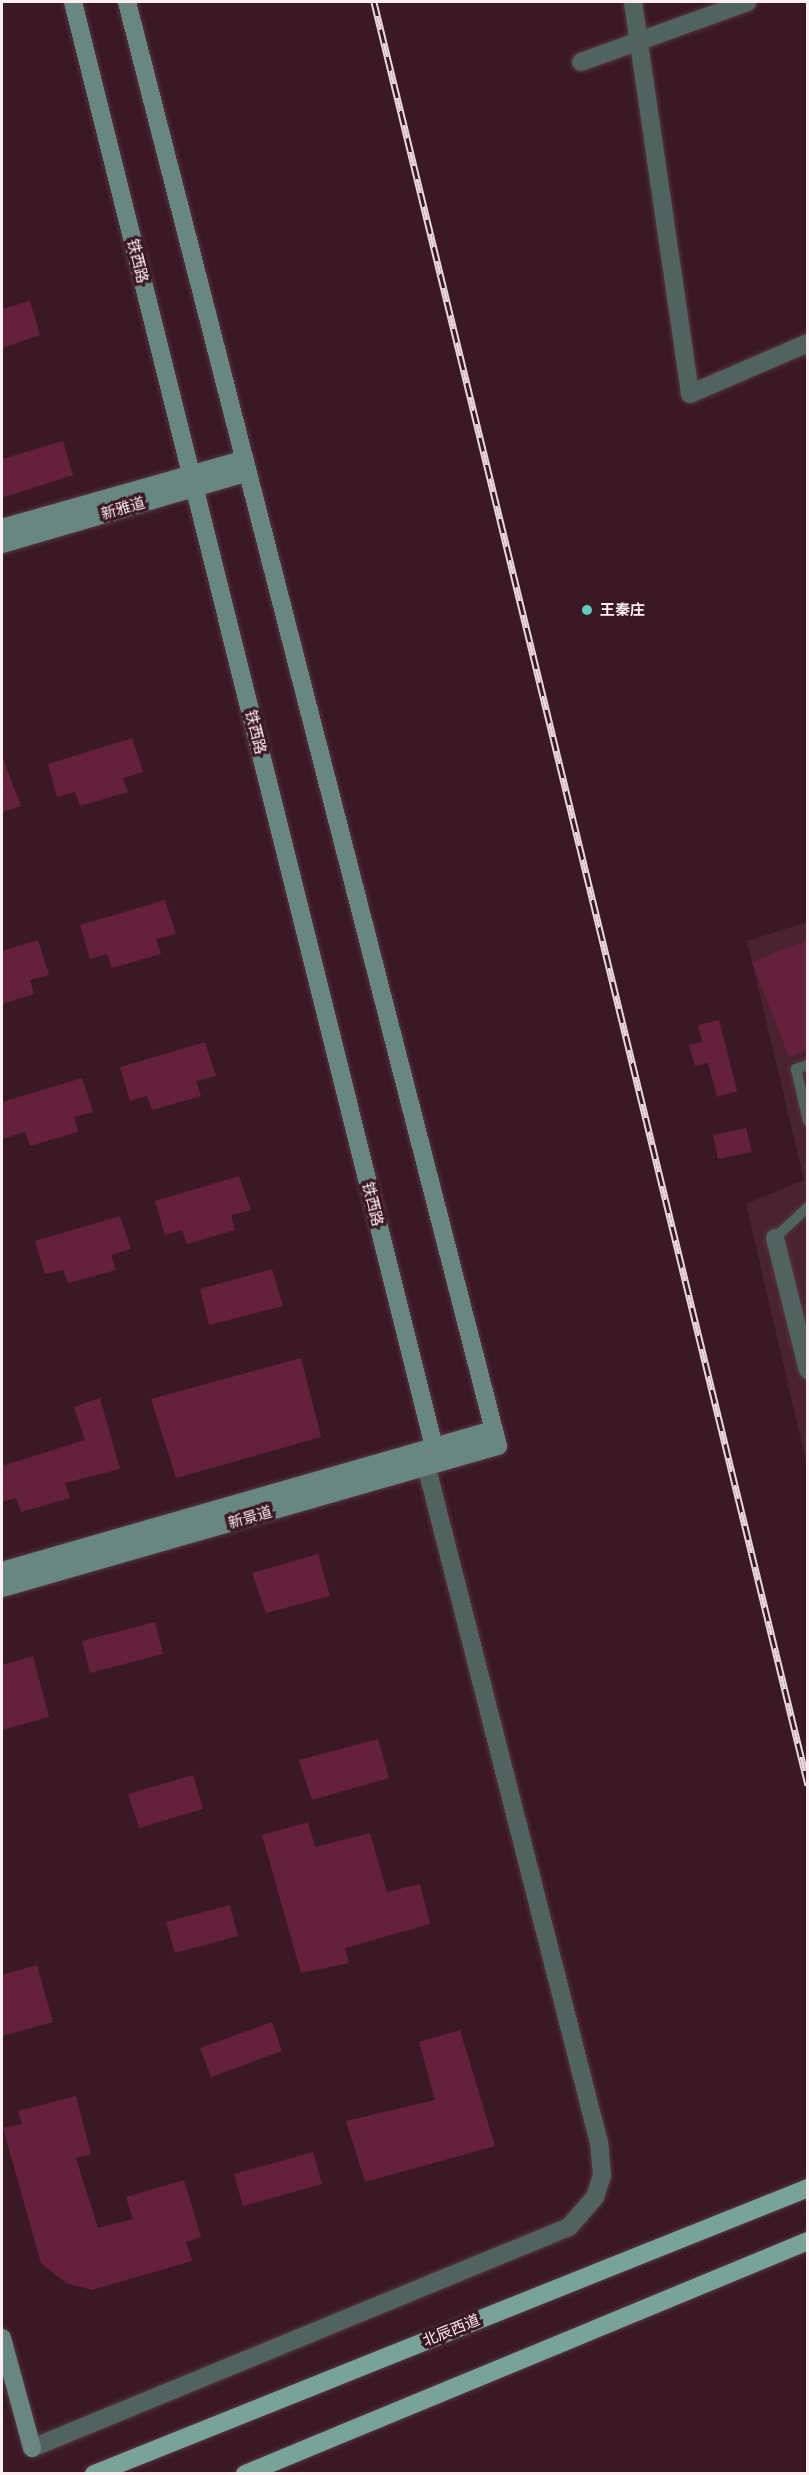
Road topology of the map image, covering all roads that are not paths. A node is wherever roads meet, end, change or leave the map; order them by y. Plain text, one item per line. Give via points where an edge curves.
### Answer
1 (73, 2) edge
2 (127, 2) edge
3 (633, 2) edge
4 (748, 2) edge
5 (639, 42) junction
6 (581, 62) dead end
7 (807, 343) edge
8 (244, 466) junction
9 (193, 480) junction
10 (2, 528) edge
11 (2, 544) edge
12 (807, 1065) edge
13 (807, 1120) edge
14 (807, 1207) edge
15 (775, 1238) joint
16 (807, 1370) edge
17 (430, 1457) junction
18 (2, 1571) edge
19 (2, 1588) edge
20 (807, 2188) edge
21 (807, 2241) edge
22 (2, 2338) edge
23 (32, 2448) joint
24 (94, 2474) edge
25 (245, 2474) edge

1 - 9 main road, 铁西路
2 - 8 main road
3 - 5 street
4 - 5 street
5 - 6 street
5 - 7 street via 690,394
8 - 9 main road, 新雅道
8 - 17 main road, 新景道 via 496,1438
9 - 10 main road, 新雅道
9 - 11 main road, 新雅道
9 - 17 main road, 铁西路
12 - 13 lane via 796,1069
14 - 15 lane
15 - 16 street
17 - 18 main road, 新景道
17 - 19 main road, 新景道
17 - 23 street via 599,2143 602,2175 595,2197 569,2227
20 - 24 main road, 北辰西道
21 - 25 main road
22 - 23 main road

